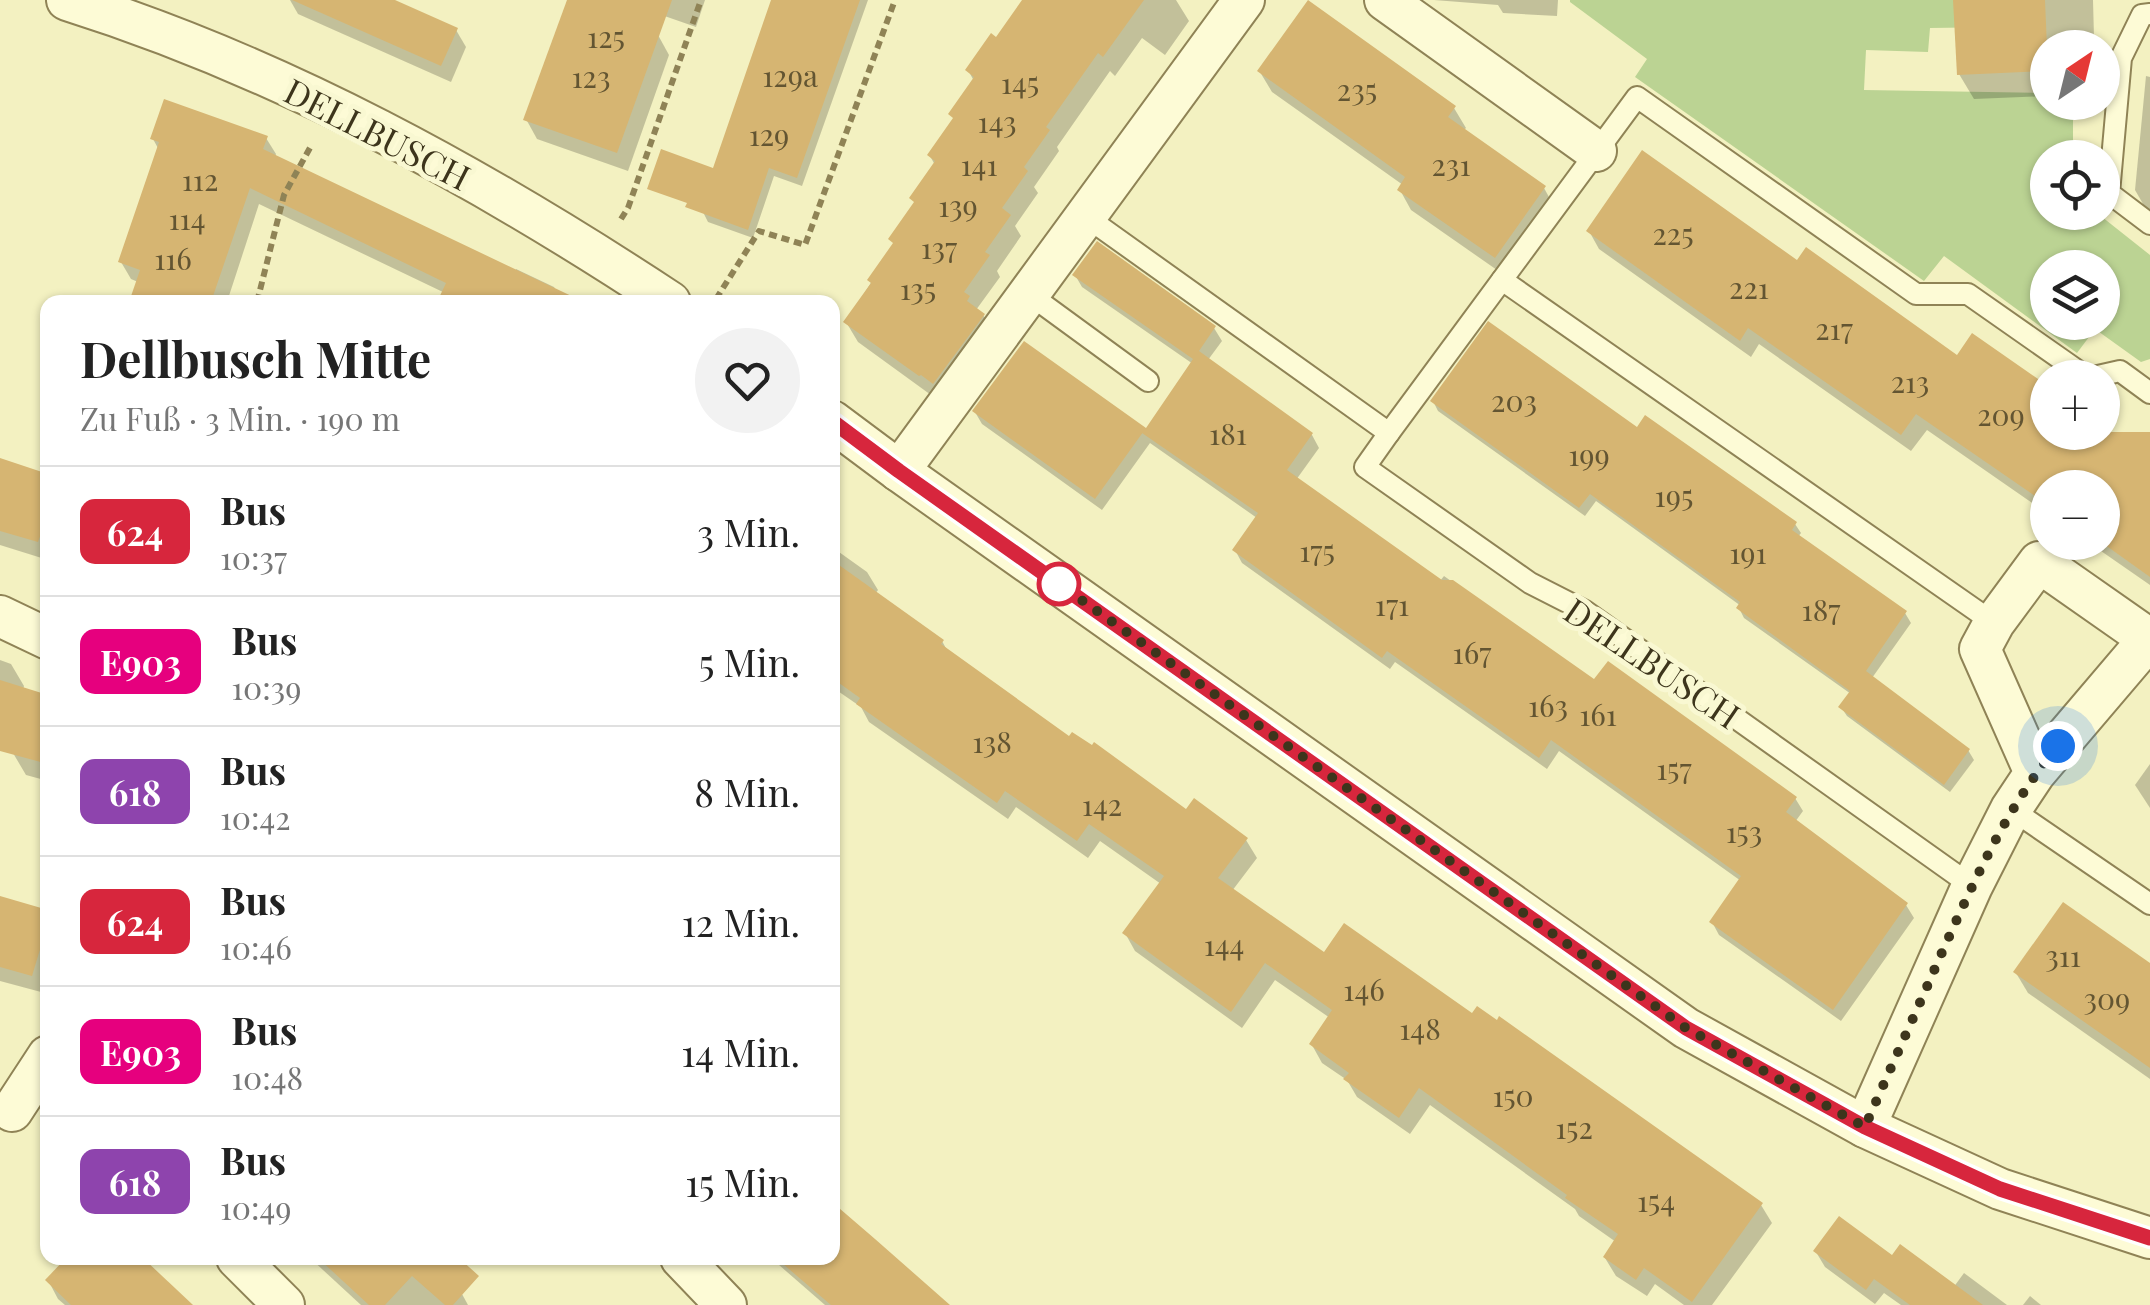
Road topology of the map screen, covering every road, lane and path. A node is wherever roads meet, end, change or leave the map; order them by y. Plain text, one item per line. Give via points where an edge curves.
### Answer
1 (68, 0) edge
2 (701, 0) edge
3 (895, 0) edge
4 (1244, 0) edge
5 (1385, 0) edge
6 (2150, 14) edge
7 (333, 105) junction
8 (1596, 151) junction
9 (1085, 216) junction
10 (2150, 224) edge
11 (600, 256) junction
12 (1502, 280) junction
13 (1029, 294) junction
14 (259, 295) edge
15 (659, 295) edge
16 (718, 295) edge
17 (2062, 360) edge
18 (2120, 372) edge
19 (1148, 381) dead end
20 (2150, 393) edge
21 (840, 427) edge
22 (1389, 433) junction
23 (899, 471) junction
24 (0, 616) edge
25 (1994, 623) junction
26 (40, 635) edge
27 (2150, 639) edge
28 (2036, 773) junction
29 (2011, 809) junction
30 (1972, 886) junction
31 (2150, 904) edge
32 (40, 1072) edge
33 (20, 1113) edge
34 (1865, 1127) junction
35 (2150, 1238) edge
36 (245, 1265) edge
37 (688, 1265) edge
38 (284, 1305) edge
39 (726, 1305) edge

1 - 7 street, DELLBUSCH
2 - 11 path via 628,208
3 - 16 path via 804,245 759,231
4 - 9 street
5 - 8 street
6 - 10 lane via 2142,15 2121,58 2109,193
7 - 11 street, DELLBUSCH
7 - 14 path via 284,195
8 - 12 lane, DELLBUSCH
8 - 17 lane, DELLBUSCH via 1637,96 1916,294 1968,294
9 - 13 street
9 - 22 lane
11 - 15 street, DELLBUSCH
12 - 22 lane, DELLBUSCH
12 - 25 lane
13 - 19 lane
13 - 23 street
18 - 20 lane, DELLBUSCH
21 - 23 street
22 - 30 lane, DELLBUSCH via 1365,467 1530,583 1586,612
23 - 34 street via 1686,1028
24 - 26 street
25 - 27 street via 2039,562
25 - 28 street via 1980,649
27 - 28 street
28 - 29 street
29 - 30 street
29 - 31 lane
30 - 34 street
32 - 33 street
34 - 35 street via 2000,1189
36 - 38 street
37 - 39 street

